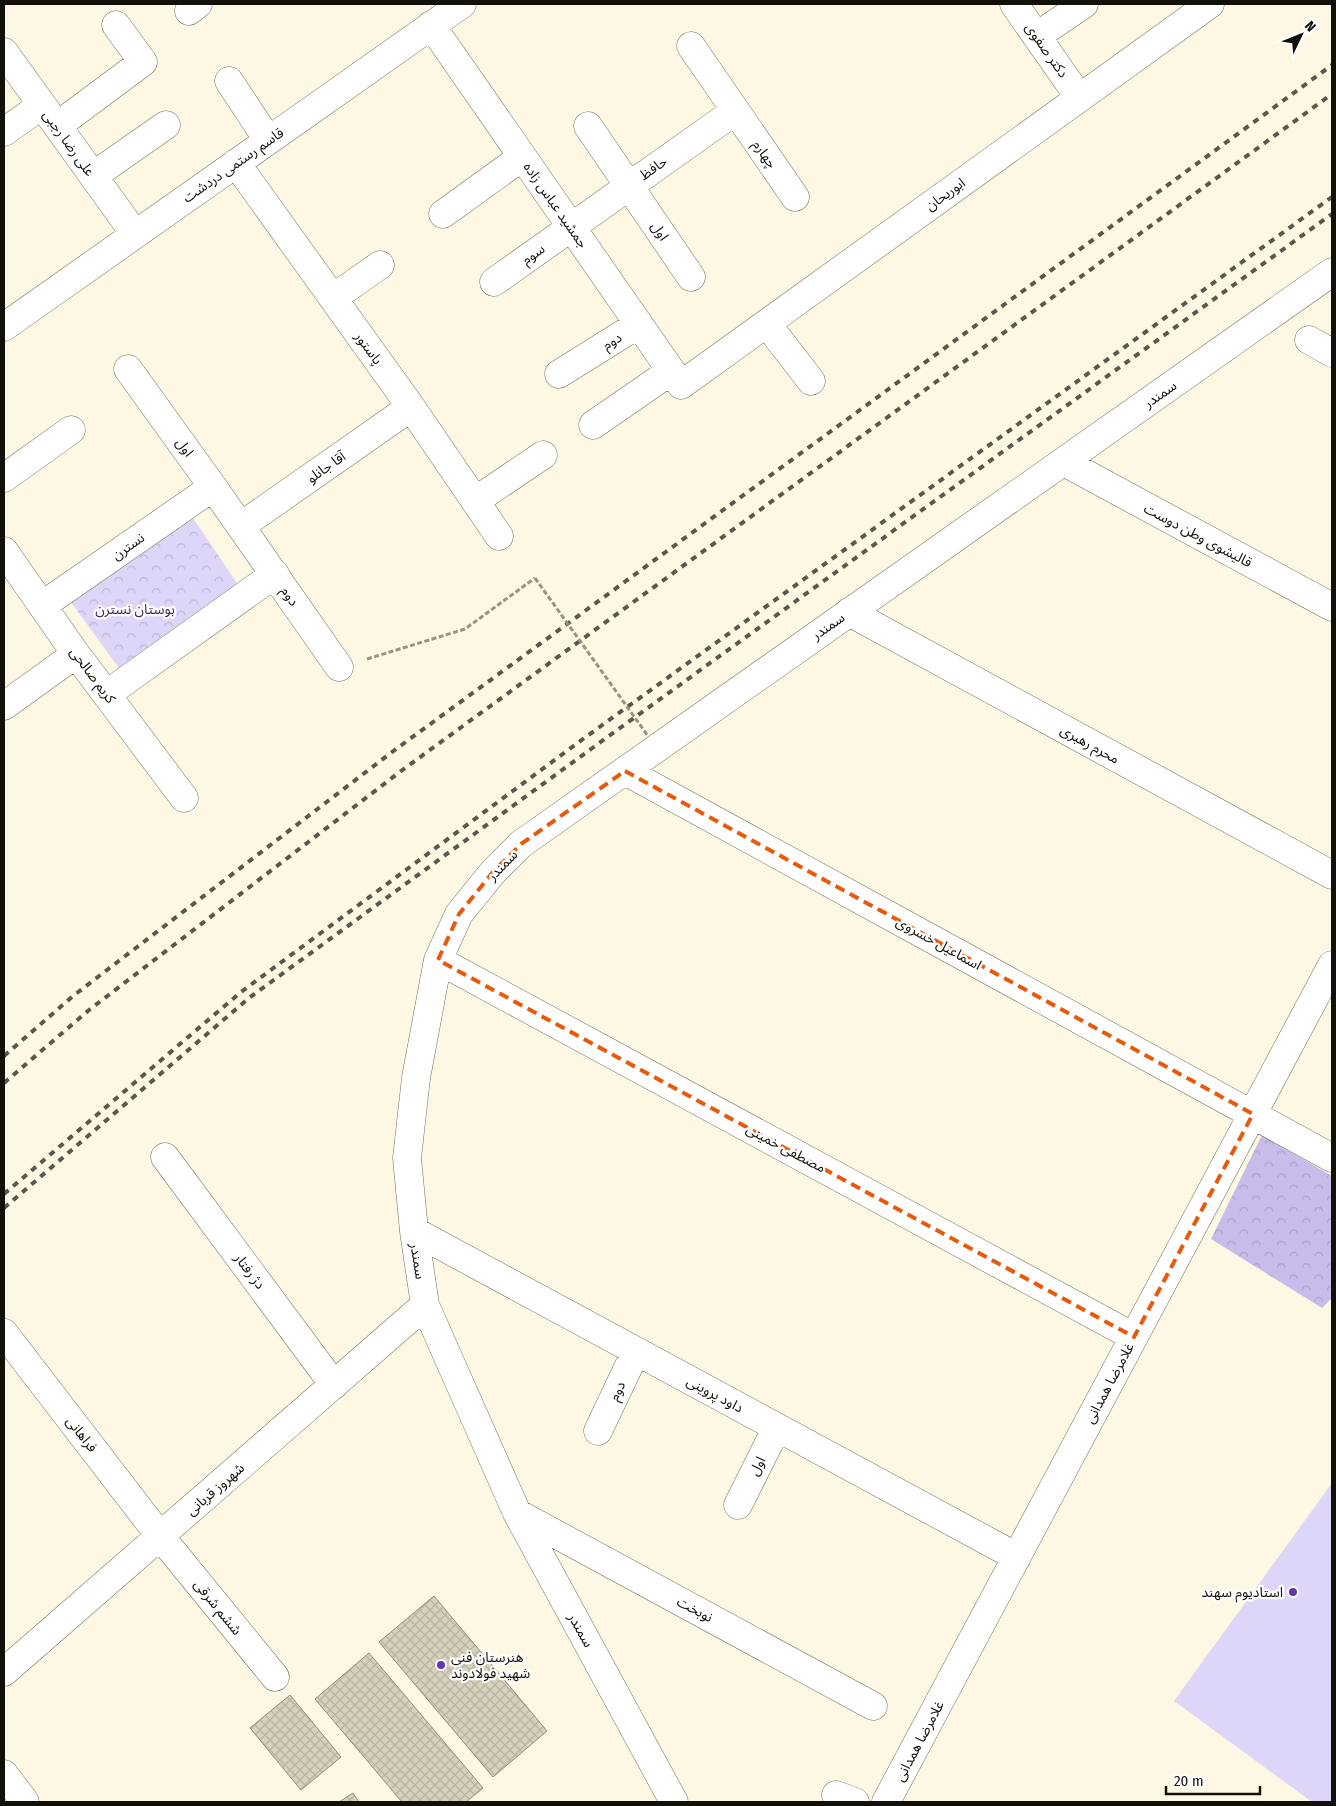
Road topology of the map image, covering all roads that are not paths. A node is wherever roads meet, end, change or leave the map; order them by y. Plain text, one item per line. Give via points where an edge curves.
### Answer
1 (462, 4) edge
2 (1014, 4) edge
3 (1084, 4) edge
4 (1210, 4) edge
5 (116, 24) dead end
6 (431, 25) junction
7 (1037, 36) junction
8 (691, 46) dead end
9 (4, 52) edge
10 (230, 81) dead end
11 (1079, 96) junction
12 (735, 111) junction
13 (49, 115) junction
14 (166, 125) dead end
15 (588, 126) dead end
16 (4, 132) edge
17 (268, 140) junction
18 (522, 157) junction
19 (236, 163) junction
20 (93, 176) junction
21 (628, 186) junction
22 (795, 197) dead end
23 (443, 214) dead end
24 (571, 226) junction
25 (135, 234) junction
26 (380, 264) dead end
27 (1332, 272) edge
28 (691, 277) dead end
29 (494, 282) dead end
30 (333, 298) junction
31 (639, 324) junction
32 (767, 324) junction
33 (4, 327) edge
34 (128, 369) dead end
35 (559, 374) dead end
36 (676, 378) junction
37 (811, 381) dead end
38 (411, 407) junction
39 (592, 426) dead end
40 (71, 430) dead end
41 (544, 455) dead end
42 (1064, 462) junction
43 (4, 478) edge
44 (214, 487) junction
45 (475, 501) junction
46 (241, 526) junction
47 (499, 536) dead end
48 (4, 551) edge
49 (275, 574) junction
50 (42, 605) junction
51 (1332, 607) edge
52 (849, 612) junction
53 (76, 654) junction
54 (339, 667) road end
55 (107, 694) junction
56 (4, 706) edge
57 (625, 771) junction
58 (184, 798) dead end
59 (1332, 876) edge
60 (438, 960) junction
61 (1332, 964) edge
62 (1253, 1114) junction
63 (165, 1157) dead end
64 (1332, 1158) edge
65 (414, 1231) junction
66 (425, 1305) junction
67 (4, 1333) edge
68 (1134, 1337) junction
69 (636, 1351) junction
70 (334, 1385) junction
71 (776, 1427) junction
72 (598, 1432) dead end
73 (738, 1505) dead end
74 (517, 1513) junction
75 (160, 1536) junction
76 (1017, 1557) junction
77 (4, 1672) edge
78 (275, 1677) dead end
79 (873, 1706) dead end
80 (4, 1774) edge
81 (894, 1800) edge
82 (24, 1802) edge
83 (674, 1802) edge

1 - 6 street, قاسم رستمی دردشت
2 - 7 street, دکتر صفوی
3 - 7 street
4 - 11 street, ابوریحان
5 - 13 street via 143,62
6 - 17 street, قاسم رستمی دردشت
6 - 18 street, جمشید عباس زاده
7 - 11 street, دکتر صفوی
8 - 12 street
9 - 13 street, علی رضا رجبی
10 - 17 street
11 - 32 street, ابوریحان
12 - 21 street, حافظ
12 - 22 street, چهارم
13 - 16 street
13 - 20 street, علی رضا رجبی
14 - 20 street
15 - 21 street
17 - 19 street, قاسم رستمی دردشت
18 - 23 street
18 - 24 street, جمشید عباس زاده
19 - 25 street, قاسم رستمی دردشت
19 - 30 street, پاستور
20 - 25 street, علی رضا رجبی
21 - 24 street, حافظ
21 - 28 street, اول
24 - 29 street, سوم
24 - 31 street, جمشید عباس زاده
25 - 33 street, قاسم رستمی دردشت
26 - 30 street
27 - 42 street, سمندر
30 - 38 street, پاستور
31 - 35 street, دوم
31 - 36 street, جمشید عباس زاده
32 - 36 street, ابوریحان
32 - 37 street
34 - 44 street, اول
36 - 39 street
38 - 45 street, پاستور
38 - 46 street, آقا جانلو
40 - 43 street
41 - 45 street
42 - 51 street, قالیشوی وطن دوست
42 - 52 street, سمندر
44 - 46 street, اول
44 - 50 street, نسترن
45 - 47 street, پاستور
46 - 49 street, دوم
48 - 50 street, کریم صالحی
49 - 54 street, دوم
49 - 55 street
50 - 53 street, کریم صالحی
52 - 57 street, سمندر
52 - 59 street, محرم رهبری
53 - 55 street, کریم صالحی
53 - 56 street
55 - 58 street, کریم صالحی
57 - 60 street, سمندر via 521,844 493,872 459,914
57 - 62 street, اسماعیل خسروی
60 - 65 street, سمندر via 416,1078 407,1158
60 - 68 street, مصطفی خمینی
61 - 62 street, غلامرضا همدانی
62 - 64 street, اسماعیل خسروی
62 - 68 street, غلامرضا همدانی
63 - 70 street, دژ رفتار
65 - 66 street, سمندر
65 - 69 street, داود پروینی
66 - 70 street, شهروز قربانی
66 - 74 street, سمندر
67 - 75 street, فراهانی
68 - 76 street, غلامرضا همدانی
69 - 71 street, داود پروینی
69 - 72 street, دوم
70 - 75 street, شهروز قربانی
71 - 73 street, اول
71 - 76 street, داود پروینی
74 - 79 street, نوبخت
74 - 83 street, سمندر
75 - 77 street, شهروز قربانی
75 - 78 street, ششم شرقی
76 - 81 street, غلامرضا همدانی
80 - 82 street

